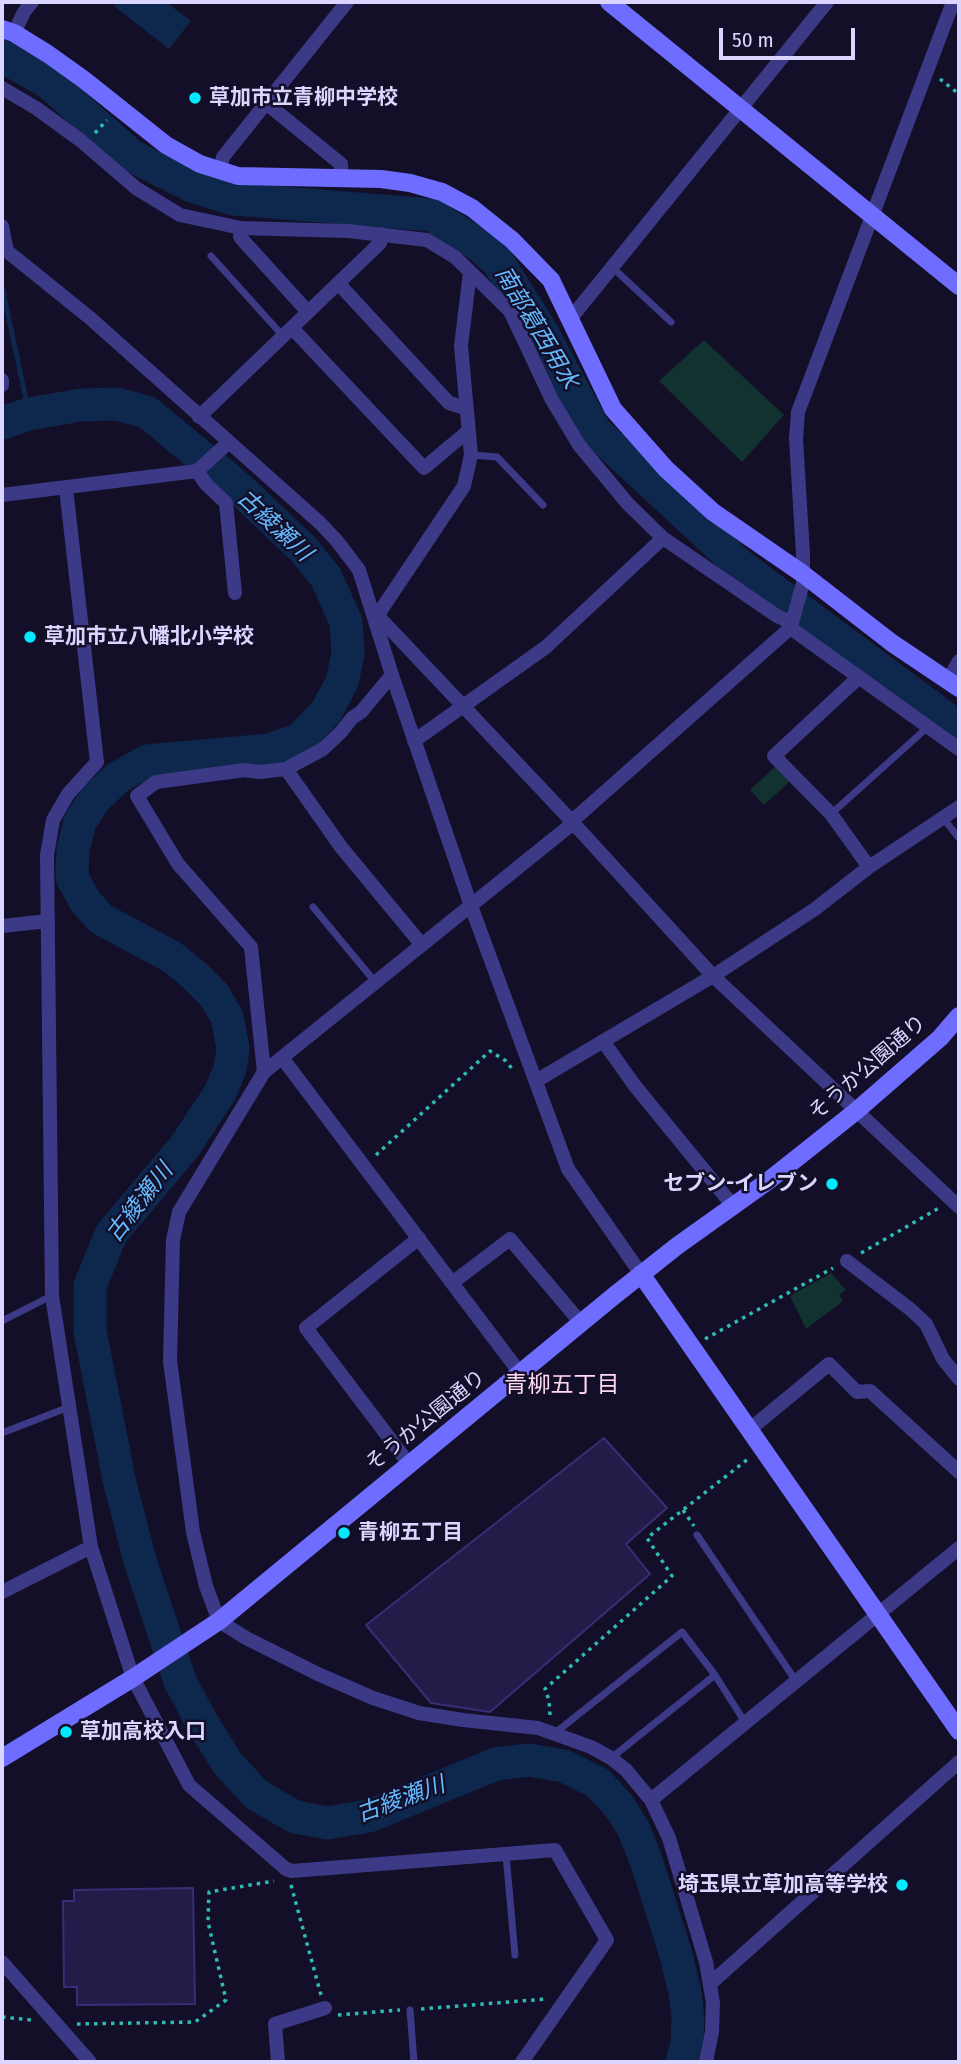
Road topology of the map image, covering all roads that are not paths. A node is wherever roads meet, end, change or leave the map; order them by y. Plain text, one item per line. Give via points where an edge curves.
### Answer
1 (32, 2) edge
2 (347, 2) edge
3 (609, 2) edge
4 (827, 2) edge
5 (953, 2) edge
6 (8, 31) edge
7 (2, 88) edge
8 (266, 103) junction
9 (741, 107) junction
10 (220, 171) junction
11 (342, 179) junction
12 (873, 216) junction
13 (2, 226) edge
14 (241, 228) junction
15 (380, 234) junction
16 (4, 249) edge
17 (211, 256) dead end
18 (613, 268) junction
19 (470, 272) junction
20 (338, 284) junction
21 (959, 286) edge
22 (308, 312) junction
23 (571, 318) junction
24 (671, 322) dead end
25 (287, 332) junction
26 (465, 408) junction
27 (199, 416) junction
28 (467, 432) junction
29 (229, 442) junction
30 (471, 455) junction
31 (197, 471) junction
32 (66, 488) junction
33 (2, 495) edge
34 (543, 505) dead end
35 (663, 538) junction
36 (803, 579) junction
37 (235, 593) dead end
38 (369, 603) junction
39 (377, 616) junction
40 (790, 625) junction
41 (959, 661) edge
42 (392, 675) junction
43 (859, 677) junction
44 (954, 684) edge
45 (464, 706) junction
46 (929, 726) junction
47 (414, 741) junction
48 (959, 749) edge
49 (286, 769) junction
50 (959, 807) edge
51 (831, 814) junction
52 (943, 817) junction
53 (572, 823) junction
54 (959, 838) edge
55 (869, 867) junction
56 (471, 906) junction
57 (313, 907) dead end
58 (48, 921) junction
59 (2, 926) edge
60 (422, 945) junction
61 (713, 976) junction
62 (376, 983) junction
63 (959, 1016) edge
64 (603, 1041) junction
65 (283, 1059) junction
66 (264, 1072) junction
67 (535, 1077) junction
68 (855, 1112) junction
69 (955, 1204) edge
70 (734, 1207) junction
71 (419, 1238) junction
72 (852, 1268) road end
73 (641, 1274) junction
74 (452, 1283) junction
75 (52, 1296) junction
76 (2, 1321) edge
77 (581, 1323) junction
78 (520, 1373) junction
79 (959, 1379) edge
80 (69, 1407) junction
81 (749, 1430) junction
82 (2, 1433) edge
83 (409, 1464) junction
84 (959, 1472) edge
85 (696, 1535) dead end
86 (91, 1547) junction
87 (959, 1548) edge
88 (2, 1592) edge
89 (878, 1616) junction
90 (219, 1621) junction
91 (139, 1674) junction
92 (715, 1675) junction
93 (796, 1681) junction
94 (746, 1724) junction
95 (959, 1731) edge
96 (553, 1732) junction
97 (2, 1758) edge
98 (611, 1758) junction
99 (959, 1762) edge
100 (651, 1800) junction
101 (506, 1856) junction
102 (515, 1955) dead end
103 (2, 1962) edge
104 (711, 1983) junction
105 (325, 2008) road end
106 (410, 2010) road end
107 (90, 2062) edge
108 (278, 2062) edge
109 (414, 2062) edge
110 (522, 2062) edge
111 (706, 2062) edge

1 - 6 street
2 - 8 street
3 - 9 street
4 - 9 street
5 - 12 street
6 - 10 street via 83,79 181,155
7 - 14 street via 80,140 133,186 180,215
8 - 10 street via 223,157
8 - 11 street via 341,164
9 - 12 street
9 - 18 street
10 - 11 street via 238,176
11 - 23 street via 410,183 442,192 472,208 540,267
12 - 21 street
12 - 36 street via 798,412
13 - 16 street
14 - 15 street
14 - 22 street via 240,237
15 - 19 street via 427,240
15 - 20 street via 380,243
16 - 27 street via 90,318
17 - 25 lane
18 - 23 street
18 - 24 lane
19 - 26 street via 461,346
19 - 35 street via 510,311 579,445
20 - 22 street
20 - 26 street via 449,403
22 - 25 street
23 - 36 street via 598,382 626,426 713,512
25 - 27 street
25 - 28 street via 424,468
26 - 28 street
27 - 29 street
28 - 30 street
29 - 31 street
29 - 38 street via 337,541 359,570
30 - 34 lane via 497,457
30 - 39 street via 464,486
31 - 32 street
31 - 37 street via 226,503
32 - 33 street
32 - 58 street via 97,762 68,794 53,820 47,855
35 - 40 street
35 - 45 street via 546,647
36 - 40 street
36 - 44 street
38 - 39 street
38 - 42 street
39 - 45 street
40 - 43 street
40 - 53 street
41 - 44 street
42 - 47 street
42 - 49 street via 323,749
43 - 46 street
43 - 51 street via 774,756
45 - 47 street
45 - 53 street
46 - 48 street
46 - 51 lane
47 - 56 street
49 - 60 street via 341,847
49 - 66 street via 166,780 137,796 178,864 251,947
50 - 52 street
51 - 55 street
52 - 54 lane
52 - 55 street
53 - 56 street
53 - 61 street
55 - 61 street
56 - 60 street
56 - 67 street
57 - 62 lane
58 - 59 street
58 - 75 street
60 - 62 street
61 - 64 street
61 - 68 street
62 - 65 street
63 - 68 street, そうか公園通り
64 - 67 street
64 - 70 street
65 - 66 street
65 - 71 street
66 - 90 street via 179,1212 173,1240 170,1361 193,1532
67 - 73 street via 568,1169
68 - 69 street
68 - 70 street, そうか公園通り
70 - 73 street, そうか公園通り
71 - 74 street
71 - 83 street via 306,1328
72 - 79 street via 926,1324
73 - 77 street, そうか公園通り
73 - 81 street
74 - 77 street via 510,1239
74 - 78 street
75 - 76 lane
75 - 80 street
77 - 78 street, そうか公園通り
78 - 83 street, そうか公園通り
80 - 82 lane
80 - 86 street
81 - 84 street via 829,1364 857,1392 870,1391
81 - 89 street
83 - 90 street, そうか公園通り
85 - 93 lane
86 - 88 street
86 - 91 street
87 - 89 street
89 - 93 street
89 - 95 street
90 - 91 street, そうか公園通り
90 - 96 street via 318,1674 384,1702 419,1713
91 - 97 street, そうか公園通り
91 - 101 street via 189,1785 288,1874
92 - 94 lane
92 - 96 lane via 682,1632
92 - 98 lane
93 - 94 street
94 - 100 street
96 - 98 street
98 - 100 street
99 - 104 street
100 - 104 street via 669,1838
101 - 102 lane
101 - 110 street via 555,1850 607,1940
103 - 107 street
104 - 111 street via 712,2032
105 - 108 street via 275,2024
106 - 109 lane

